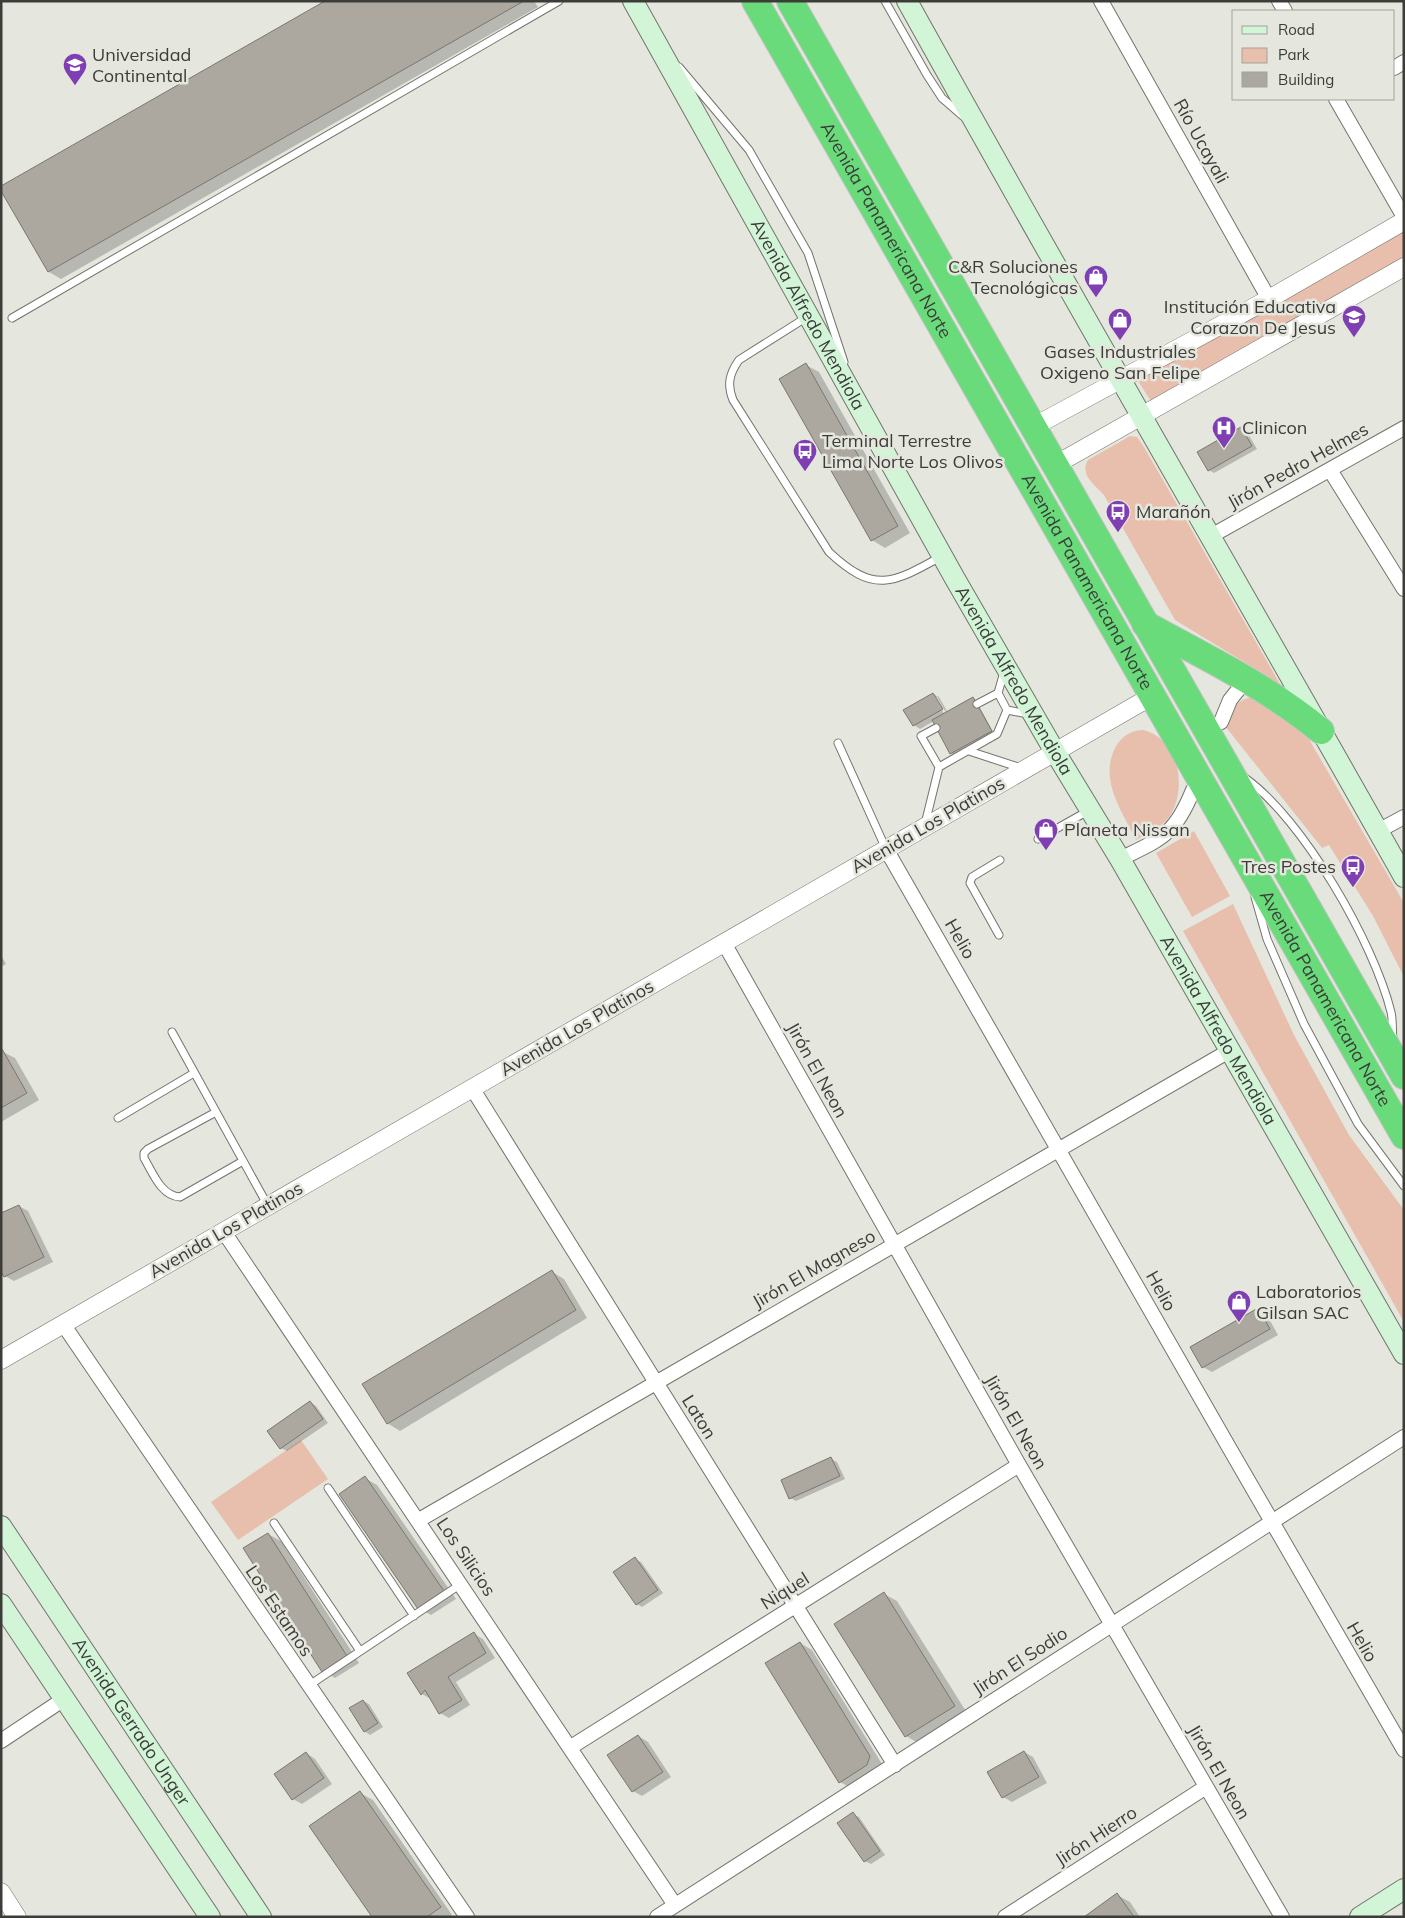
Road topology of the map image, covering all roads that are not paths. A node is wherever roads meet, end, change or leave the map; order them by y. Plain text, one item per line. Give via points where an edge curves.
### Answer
1 (559, 1) edge
2 (633, 1) edge
3 (746, 1) edge
4 (755, 1) edge
5 (790, 1) edge
6 (799, 1) edge
7 (886, 1) edge
8 (907, 1) edge
9 (1101, 1) edge
10 (649, 30) junction
11 (809, 35) junction
12 (790, 63) junction
13 (1338, 100) edge
14 (979, 130) junction
15 (1404, 217) edge
16 (1404, 221) edge
17 (1404, 268) edge
18 (1269, 299) junction
19 (808, 317) junction
20 (12, 318) dead end
21 (1120, 381) junction
22 (860, 409) junction
23 (1140, 417) junction
24 (1033, 427) junction
25 (1404, 428) edge
26 (1055, 465) junction
27 (1330, 470) junction
28 (1211, 536) junction
29 (942, 556) junction
30 (1404, 589) edge
31 (1145, 624) junction
32 (1006, 667) junction
33 (1246, 680) junction
34 (998, 692) junction
35 (1152, 696) junction
36 (977, 704) dead end
37 (1008, 710) junction
38 (1034, 715) junction
39 (1220, 722) dead end
40 (936, 728) dead end
41 (1321, 730) junction
42 (838, 744) dead end
43 (969, 751) junction
44 (1055, 752) junction
45 (939, 767) junction
46 (1025, 769) junction
47 (1193, 790) dead end
48 (1089, 810) junction
49 (1404, 817) edge
50 (924, 827) junction
51 (1378, 831) junction
52 (1038, 839) dead end
53 (886, 849) junction
54 (1242, 854) junction
55 (1120, 858) junction
56 (1000, 860) dead end
57 (1404, 876) edge
58 (999, 934) dead end
59 (724, 943) junction
60 (172, 1032) dead end
61 (1229, 1051) junction
62 (1399, 1068) edge
63 (194, 1073) junction
64 (472, 1088) junction
65 (216, 1112) junction
66 (118, 1118) dead end
67 (1404, 1136) edge
68 (1060, 1149) junction
69 (243, 1161) junction
70 (1404, 1186) edge
71 (268, 1206) junction
72 (224, 1232) junction
73 (894, 1245) junction
74 (63, 1324) junction
75 (1404, 1354) edge
76 (1, 1360) edge
77 (655, 1383) junction
78 (1404, 1436) edge
79 (1018, 1465) junction
80 (328, 1488) dead end
81 (418, 1520) junction
82 (274, 1523) dead end
83 (1270, 1523) junction
84 (1, 1526) edge
85 (462, 1584) junction
86 (1, 1604) edge
87 (796, 1606) junction
88 (414, 1616) junction
89 (1110, 1624) junction
90 (360, 1651) junction
91 (308, 1686) junction
92 (64, 1699) junction
93 (1, 1741) edge
94 (571, 1747) junction
95 (1404, 1750) edge
96 (895, 1765) junction
97 (1206, 1786) junction
98 (1404, 1889) edge
99 (1, 1892) edge
100 (675, 1905) junction
101 (17, 1917) edge
102 (210, 1917) edge
103 (260, 1917) edge
104 (466, 1917) edge
105 (657, 1917) edge
106 (1005, 1917) edge
107 (1282, 1917) edge
108 (1360, 1917) edge

1 - 20 lane
2 - 10 main road, Avenida Alfredo Mendiola
3 - 12 highway
4 - 12 highway, Avenida Panamericana Norte
5 - 11 highway, Avenida Panamericana Norte
6 - 11 highway
7 - 14 lane via 942,98
8 - 14 main road
9 - 18 street, Río Ucayali
10 - 19 main road, Avenida Alfredo Mendiola
10 - 22 lane via 749,150 808,254
11 - 24 highway, Avenida Panamericana Norte
12 - 35 highway, Avenida Panamericana Norte
13 - 15 street
14 - 21 main road
16 - 18 street
17 - 23 street
18 - 21 street
19 - 22 main road, Avenida Alfredo Mendiola
19 - 29 lane via 739,360 729,380 733,400 829,552 848,570 885,582 916,571
21 - 23 main road
21 - 24 street
22 - 29 main road, Avenida Alfredo Mendiola
23 - 26 street
23 - 28 main road
24 - 26 highway, Avenida Panamericana Norte
25 - 27 street, Jirón Pedro Helmes
26 - 31 highway, Avenida Panamericana Norte
27 - 28 street, Jirón Pedro Helmes
27 - 30 street
28 - 41 main road
29 - 32 main road, Avenida Alfredo Mendiola
31 - 33 highway
31 - 62 highway, Avenida Panamericana Norte
32 - 34 lane
32 - 38 main road, Avenida Alfredo Mendiola
33 - 39 street via 1230,700
33 - 41 highway via 1290,705
34 - 36 lane
34 - 37 lane
35 - 44 street, Avenida Los Platinos
35 - 54 highway, Avenida Panamericana Norte
37 - 38 lane
37 - 43 lane via 997,734
38 - 44 main road, Avenida Alfredo Mendiola
40 - 45 lane via 921,736
41 - 51 main road
42 - 53 lane
43 - 45 lane
43 - 46 lane
44 - 46 street, Avenida Los Platinos
44 - 48 main road, Avenida Alfredo Mendiola
45 - 50 lane
46 - 50 street, Avenida Los Platinos
47 - 55 street via 1170,831
48 - 52 lane
48 - 55 main road, Avenida Alfredo Mendiola
49 - 51 street
50 - 53 street, Avenida Los Platinos
51 - 57 main road
53 - 59 street, Avenida Los Platinos
53 - 68 street, Helio
54 - 67 highway, Avenida Panamericana Norte
54 - 70 lane via 1267,939 1304,1024 1358,1124
55 - 61 main road, Avenida Alfredo Mendiola
56 - 58 lane via 972,877 970,883
59 - 64 street, Avenida Los Platinos
59 - 73 street, Jirón El Neon
60 - 63 lane
61 - 68 street, Jirón El Magneso
61 - 75 main road, Avenida Alfredo Mendiola
63 - 65 lane
63 - 66 lane
64 - 71 street, Avenida Los Platinos
64 - 77 street, Laton
65 - 69 lane
65 - 69 lane via 148,1149 144,1158 164,1191 172,1197 180,1197
68 - 73 street, Jirón El Magneso
68 - 83 street, Helio
69 - 71 lane
71 - 72 street, Avenida Los Platinos
72 - 74 street, Avenida Los Platinos
72 - 81 street, Los Silicios
73 - 77 street, Jirón El Magneso
73 - 79 street, Jirón El Neon
74 - 76 street, Avenida Los Platinos
74 - 91 street, Los Estamos
77 - 81 street, Jirón El Magneso
77 - 87 street, Laton
78 - 83 street, Jirón El Sodio
79 - 87 street, Niquel
79 - 89 street, Jirón El Neon
80 - 88 lane
81 - 85 street, Los Silicios
82 - 90 lane
83 - 89 street, Jirón El Sodio
83 - 95 street, Helio
84 - 103 main road, Avenida Gerrado Unger
85 - 88 lane
85 - 94 street, Los Silicios
86 - 92 main road
87 - 94 street, Niquel
87 - 96 street, Laton
88 - 90 lane
89 - 96 street, Jirón El Sodio
89 - 97 street, Jirón El Neon
90 - 91 lane
91 - 104 street, Los Estamos
92 - 93 street
92 - 102 main road
94 - 100 street, Los Silicios
96 - 100 street, Jirón El Sodio
97 - 106 street, Jirón Hierro
97 - 107 street, Jirón El Neon
98 - 108 main road
99 - 101 street
100 - 105 street, Jirón El Sodio

